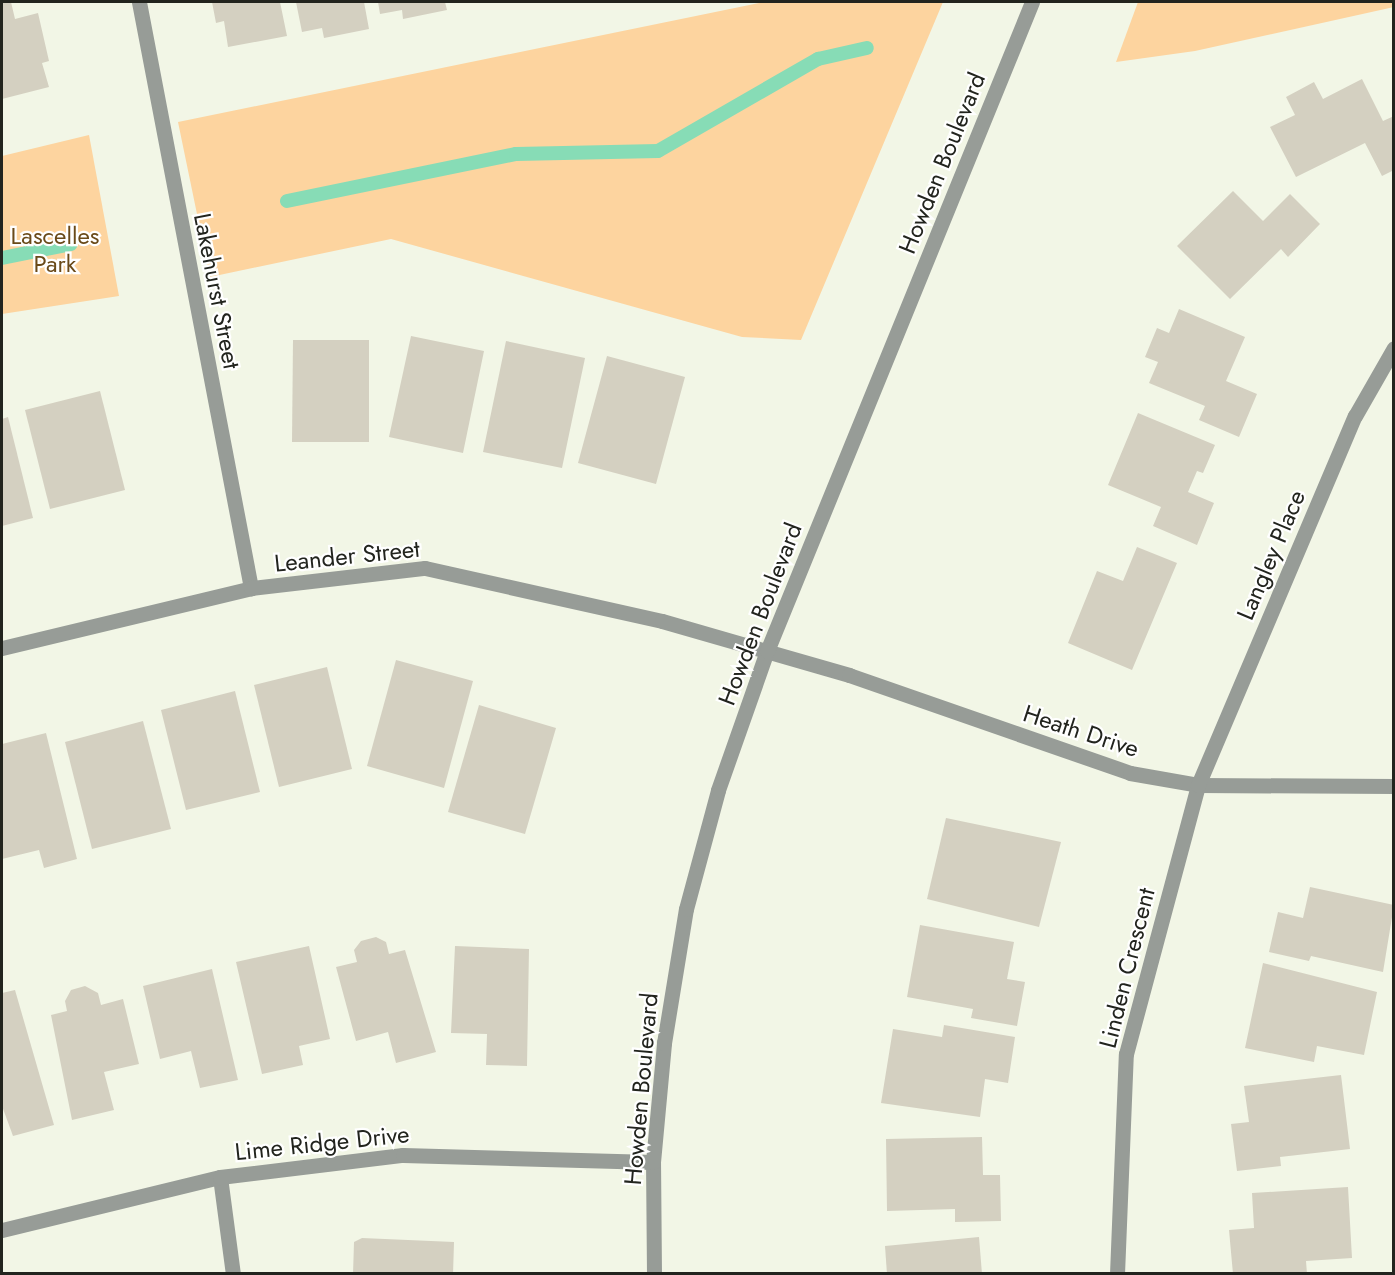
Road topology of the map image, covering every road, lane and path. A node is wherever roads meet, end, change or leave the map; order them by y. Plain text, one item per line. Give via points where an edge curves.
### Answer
1 (139, 2) edge
2 (1032, 2) edge
3 (1394, 348) edge
4 (252, 588) junction
5 (2, 648) edge
6 (767, 651) junction
7 (1198, 785) junction
8 (1394, 786) edge
9 (653, 1162) junction
10 (220, 1177) junction
11 (2, 1230) edge
12 (233, 1274) edge
13 (654, 1274) edge
14 (1118, 1274) edge

1 - 4 street, Lakehurst Street
2 - 6 street, Howden Boulevard
3 - 7 street, Langley Place via 1354,416
4 - 5 street, Leander Street
4 - 6 street, Leander Street via 425,568 662,621
6 - 7 street, Heath Drive via 849,675 1130,773
6 - 9 street, Howden Boulevard via 718,790 686,909 664,1043
7 - 8 street, Heath Drive
7 - 14 street, Linden Crescent via 1125,1054
9 - 10 street, Lime Ridge Drive via 403,1155
9 - 13 street, Howden Boulevard
10 - 11 street, Lime Ridge Drive
10 - 12 street

